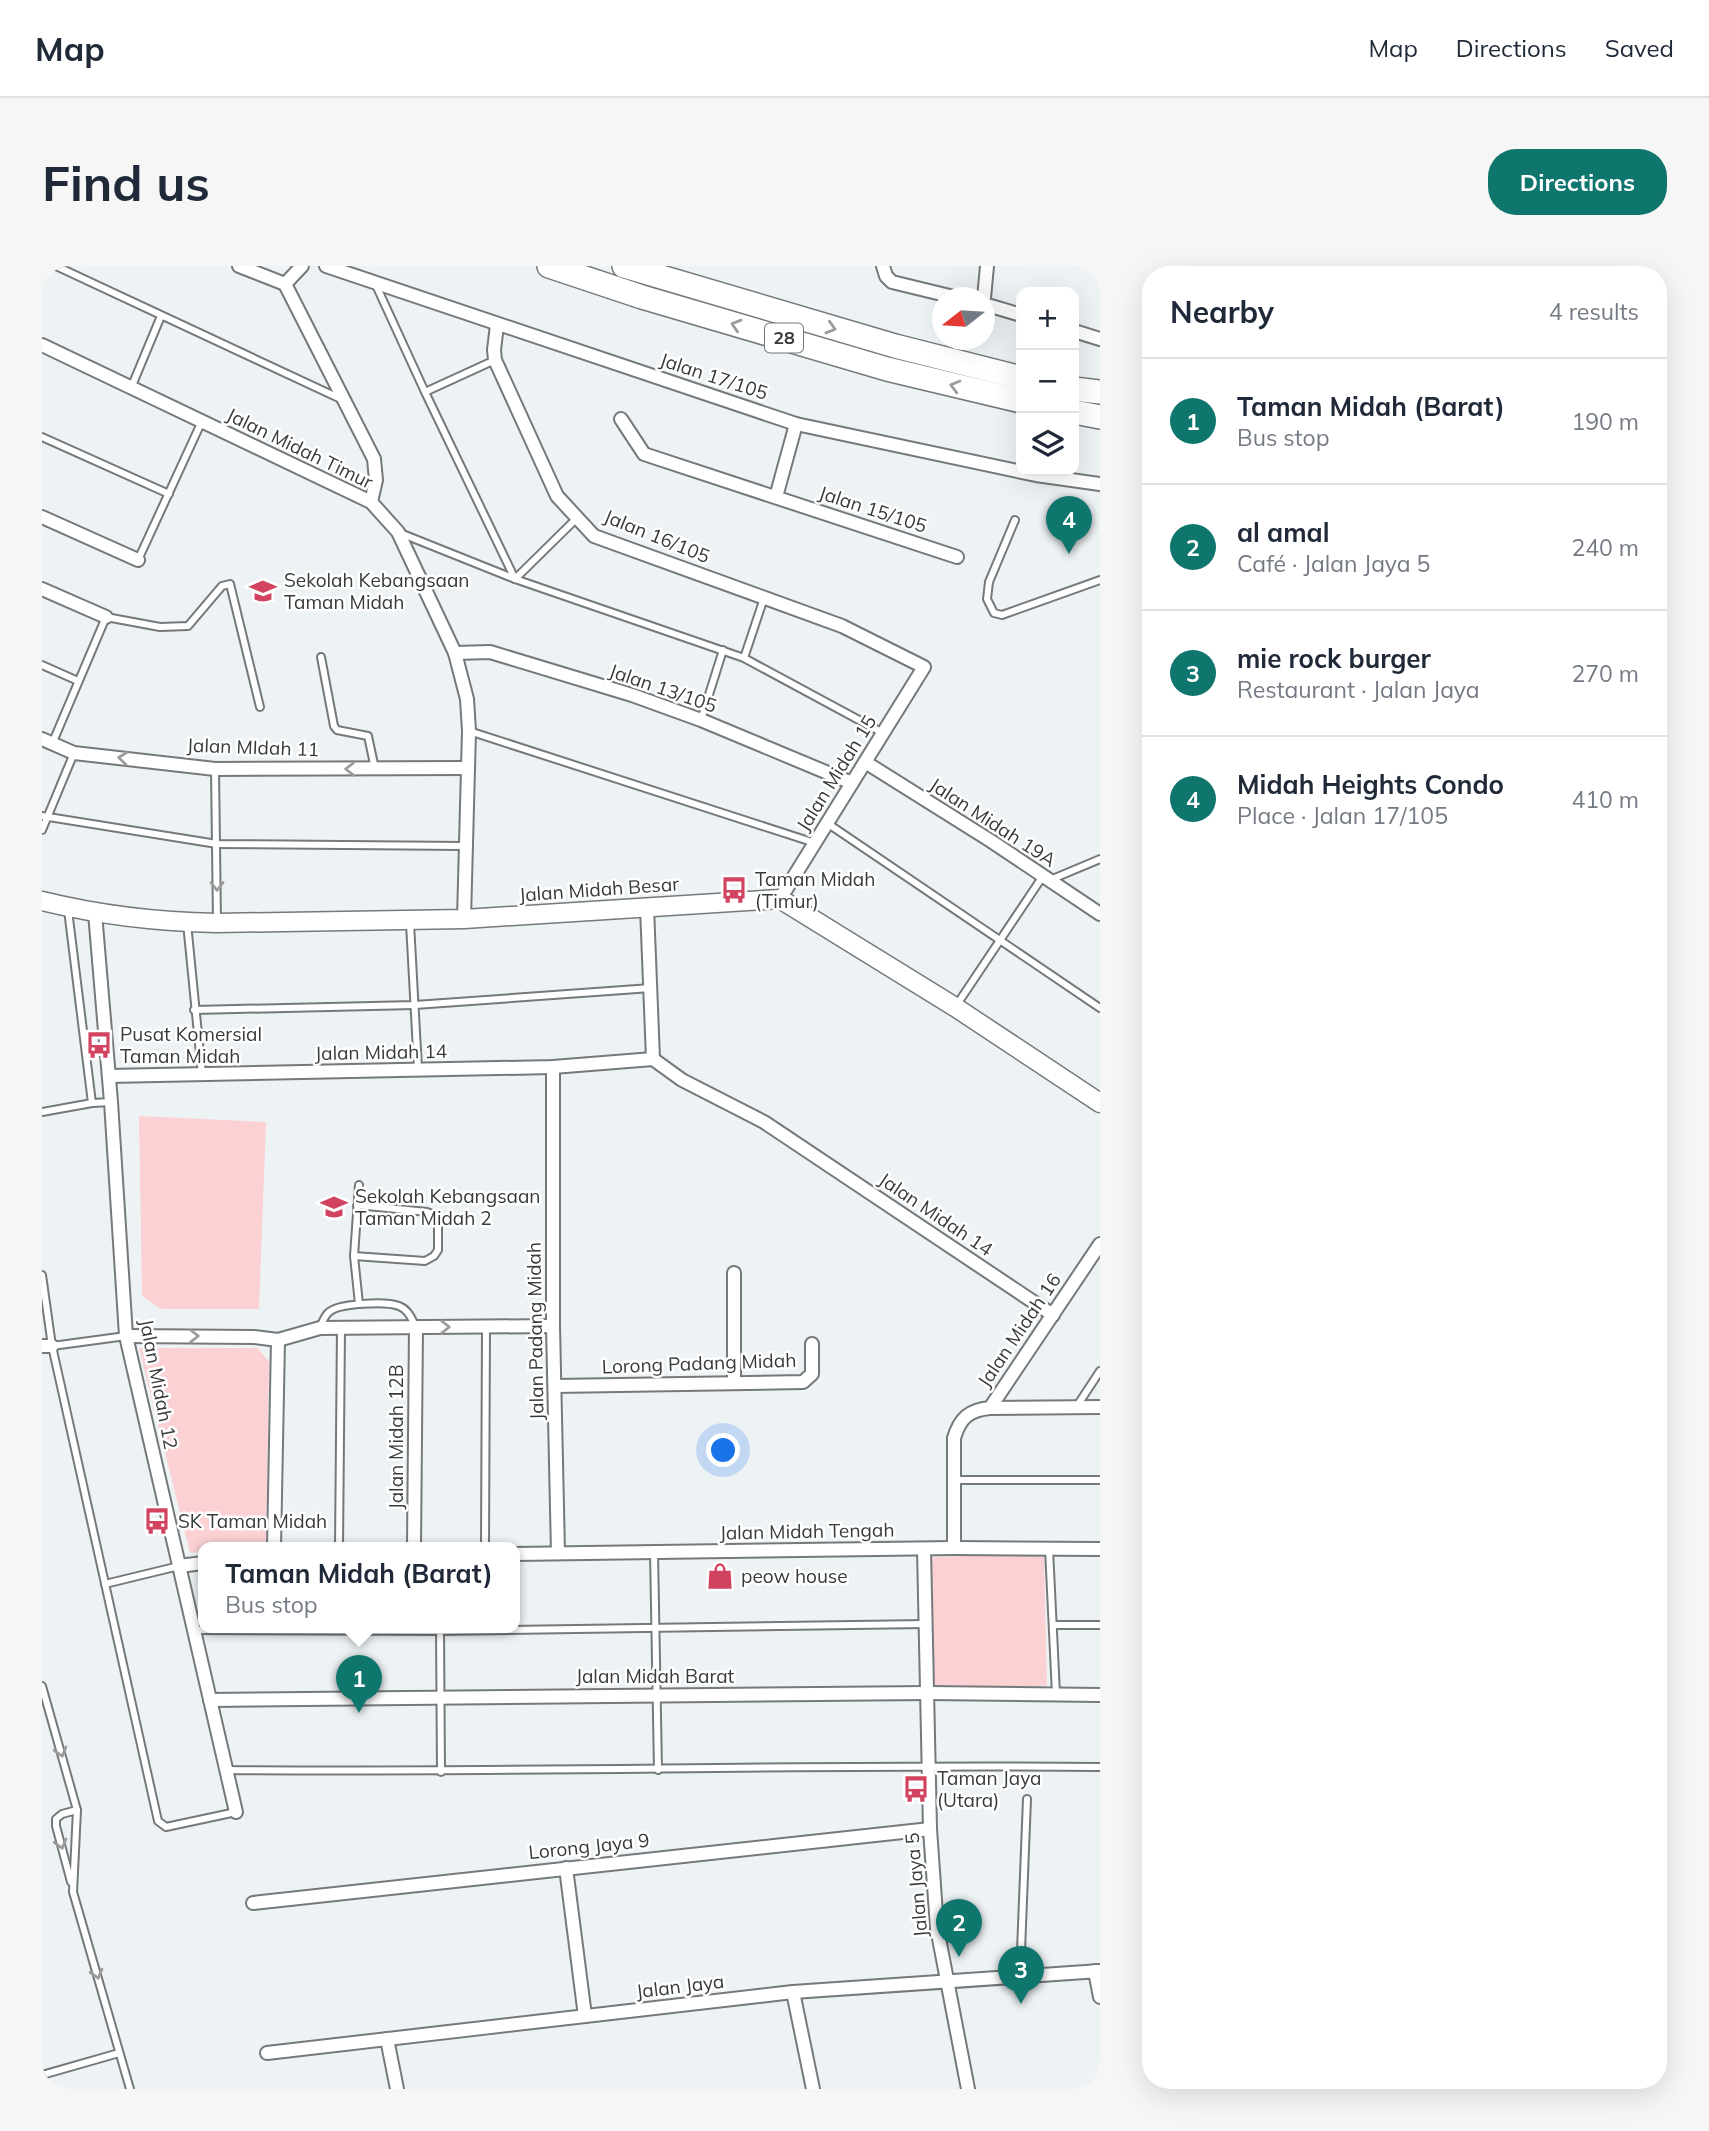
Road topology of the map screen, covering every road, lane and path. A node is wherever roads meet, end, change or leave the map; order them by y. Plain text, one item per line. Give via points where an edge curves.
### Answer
1 (56, 266) edge
2 (239, 266) edge
3 (302, 266) edge
4 (326, 266) edge
5 (549, 266) edge
6 (624, 266) edge
7 (987, 266) edge
8 (884, 271) edge
9 (374, 281) junction
10 (285, 284) junction
11 (985, 287) edge
12 (932, 292) edge
13 (995, 307) edge
14 (1016, 313) edge
15 (162, 316) junction
16 (497, 325) junction
17 (1079, 333) edge
18 (1100, 339) edge
19 (42, 345) edge
20 (495, 360) junction
21 (1016, 377) edge
22 (131, 388) junction
23 (1079, 390) edge
24 (425, 392) junction
25 (1100, 393) edge
26 (343, 400) junction
27 (1016, 400) edge
28 (1079, 413) edge
29 (1100, 416) edge
30 (621, 419) dead end
31 (202, 421) junction
32 (796, 424) junction
33 (42, 438) edge
34 (1100, 484) edge
35 (169, 494) junction
36 (776, 496) junction
37 (371, 502) junction
38 (42, 517) edge
39 (578, 517) junction
40 (1015, 520) dead end
41 (398, 533) junction
42 (957, 557) dead end
43 (138, 560) joint
44 (515, 579) junction
45 (1100, 580) edge
46 (42, 589) edge
47 (764, 598) junction
48 (106, 617) junction
49 (723, 650) junction
50 (455, 653) junction
51 (321, 657) dead end
52 (744, 658) junction
53 (42, 665) edge
54 (924, 667) joint
55 (78, 681) junction
56 (260, 707) dead end
57 (701, 720) junction
58 (469, 731) junction
59 (883, 733) junction
60 (47, 741) edge
61 (74, 753) junction
62 (865, 762) junction
63 (467, 768) junction
64 (215, 769) junction
65 (375, 769) junction
66 (852, 783) junction
67 (44, 817) edge
68 (827, 823) junction
69 (42, 830) edge
70 (217, 844) junction
71 (815, 844) junction
72 (465, 846) junction
73 (1100, 859) edge
74 (1046, 879) junction
75 (780, 899) junction
76 (42, 901) edge
77 (647, 907) junction
78 (67, 908) junction
79 (95, 913) junction
80 (1100, 914) edge
81 (464, 919) junction
82 (410, 920) junction
83 (187, 922) junction
84 (217, 923) junction
85 (1000, 942) junction
86 (651, 988) junction
87 (415, 1005) junction
88 (955, 1007) junction
89 (1100, 1008) edge
90 (194, 1010) junction
91 (653, 1059) junction
92 (553, 1067) junction
93 (418, 1071) junction
94 (202, 1074) junction
95 (109, 1076) junction
96 (111, 1102) junction
97 (92, 1103) junction
98 (1100, 1103) edge
99 (42, 1112) edge
100 (359, 1185) dead end
101 (357, 1205) junction
102 (1100, 1244) edge
103 (354, 1256) junction
104 (734, 1273) dead end
105 (42, 1275) edge
106 (359, 1304) junction
107 (1053, 1315) junction
108 (554, 1326) junction
109 (416, 1327) junction
110 (486, 1327) junction
111 (320, 1328) junction
112 (341, 1328) junction
113 (126, 1336) junction
114 (278, 1340) junction
115 (812, 1344) dead end
116 (47, 1346) edge
117 (1100, 1371) edge
118 (734, 1383) junction
119 (555, 1386) junction
120 (1076, 1407) junction
121 (1100, 1407) edge
122 (990, 1408) junction
123 (955, 1480) junction
124 (1100, 1480) edge
125 (274, 1542) edge
126 (339, 1542) edge
127 (414, 1542) edge
128 (485, 1542) edge
129 (954, 1548) junction
130 (924, 1549) junction
131 (1049, 1549) junction
132 (1100, 1549) edge
133 (654, 1552) junction
134 (558, 1553) junction
135 (520, 1554) edge
136 (198, 1564) edge
137 (179, 1566) junction
138 (105, 1584) junction
139 (926, 1624) junction
140 (1053, 1625) junction
141 (1100, 1625) edge
142 (654, 1628) junction
143 (520, 1629) edge
144 (194, 1630) junction
145 (198, 1630) edge
146 (440, 1633) edge
147 (42, 1686) edge
148 (928, 1693) junction
149 (1100, 1695) edge
150 (657, 1696) junction
151 (1056, 1696) junction
152 (439, 1697) junction
153 (210, 1700) junction
154 (929, 1766) junction
155 (1100, 1767) edge
156 (226, 1770) junction
157 (658, 1770) junction
158 (441, 1772) junction
159 (1027, 1799) dead end
160 (77, 1810) junction
161 (236, 1812) joint
162 (930, 1829) junction
163 (566, 1868) junction
164 (73, 1892) junction
165 (253, 1903) dead end
166 (1098, 1971) edge
167 (1020, 1977) junction
168 (946, 1981) junction
169 (793, 1992) junction
170 (1100, 1997) edge
171 (585, 2016) junction
172 (387, 2039) junction
173 (119, 2053) junction
174 (267, 2053) dead end
175 (42, 2075) edge
176 (130, 2089) edge
177 (397, 2089) edge
178 (813, 2089) edge
179 (968, 2089) edge

1 - 15 lane
2 - 10 street
3 - 10 street
4 - 9 street, Jalan 17/105
27 -> 5 highway, 28 via 874,365
6 -> 21 highway, 28
7 - 11 street
8 - 12 street via 892,282
9 - 16 street, Jalan 17/105
9 - 24 lane
10 - 26 street
13 - 14 street
15 - 22 lane
15 - 26 lane
16 - 20 street, Jalan 16/105
16 - 32 street, Jalan 17/105
17 - 18 street
19 - 22 street, Jalan Midah Timur
20 - 24 lane
20 - 39 street, Jalan 16/105 via 556,496
22 - 31 street, Jalan Midah Timur
23 - 25 highway
24 - 44 lane
26 - 37 street via 374,459 376,481
28 - 29 highway
30 - 36 street, Jalan 15/105 via 644,454
31 - 35 lane
31 - 37 street, Jalan Midah Timur
32 - 34 street, Jalan 17/105 via 1036,475
32 - 36 street
33 - 35 lane
35 - 43 lane
36 - 42 street, Jalan 15/105
37 - 41 street, Jalan Midah Timur
38 - 43 street
39 - 44 lane
39 - 47 street, Jalan 16/105 via 594,536
40 - 45 lane via 989,582 987,600 994,613 1002,615
41 - 44 lane
41 - 50 street, Jalan Midah Timur
44 - 49 lane
46 - 48 street
47 - 52 lane
47 - 54 street, Jalan 16/105 via 842,626
48 - 55 lane
48 - 56 lane via 160,628 188,626 222,586 230,584
49 - 52 lane
49 - 57 lane
50 - 57 street, Jalan 13/105 via 490,652
50 - 58 street, Jalan Midah Timur via 467,698
51 - 65 lane via 334,726 368,736
52 - 59 lane
53 - 55 lane
54 - 59 street, Jalan Midah 15
55 - 60 lane
57 - 66 street, Jalan 13/105
58 - 63 street, Jalan Midah Timur
58 - 71 lane
59 - 62 street, Jalan Midah 15
60 - 61 street, Jalan MIdah 11
64 -> 61 street, Jalan MIdah 11
61 - 67 lane
62 - 66 street, Jalan Midah 15
62 - 74 street, Jalan Midah 19A
63 - 65 street, Jalan MIdah 11
63 - 72 street, Jalan Midah Timur
65 -> 64 street, Jalan MIdah 11
64 - 70 lane
66 - 68 street, Jalan Midah 15
67 - 69 lane
67 - 70 lane
68 - 71 street, Jalan Midah 15
68 - 85 lane
70 - 72 lane
70 -> 84 lane
71 - 75 street, Jalan Midah 15
72 - 81 street, Jalan Midah Timur
73 - 74 lane
74 - 80 street, Jalan Midah 19A
74 - 85 lane
75 - 77 street, Jalan Midah Besar
75 - 88 street
76 - 78 street, Jalan Midah Besar
77 - 81 street, Jalan Midah Besar
77 - 86 street
78 - 79 street, Jalan Midah Besar
78 - 97 lane
79 - 83 street, Jalan Midah Besar
79 - 95 street, Jalan Midah 12
81 - 82 street, Jalan Midah Besar
82 - 84 street, Jalan Midah Besar
82 - 87 lane
83 - 84 street, Jalan Midah Besar
83 - 90 lane
85 - 88 lane
85 - 89 lane
86 - 87 lane
86 - 91 street
87 - 90 lane
87 - 93 lane
88 - 98 street
90 - 94 lane
91 - 92 street, Jalan Midah 14
91 - 107 street, Jalan Midah 14 via 682,1080 764,1122
92 - 93 street, Jalan Midah 14
92 - 108 street, Jalan Padang Midah
93 - 94 street, Jalan Midah 14
94 - 95 street, Jalan Midah 14
95 - 96 street, Jalan Midah 12
96 - 97 lane
96 - 113 street, Jalan Midah 12
97 - 99 lane
100 - 101 lane
101 - 103 lane
101 - 103 lane via 435,1215 438,1250 425,1261
102 - 107 street, Jalan Midah 16
103 - 106 lane
104 - 118 street
105 - 116 lane
106 - 109 lane via 398,1305 409,1312
106 - 111 lane via 329,1311
107 - 122 street, Jalan Midah 16
108 - 110 street
108 - 119 street, Jalan Padang Midah
109 -> 110 street
109 - 112 street
109 - 127 street, Jalan Midah 12B
110 - 128 lane
111 - 112 street
111 - 114 street
112 - 126 lane
113 -> 114 street
113 - 116 lane
113 - 137 street, Jalan Midah 12
114 - 125 street
115 - 118 street, Lorong Padang Midah via 812,1374 803,1382
116 - 138 lane
117 - 120 lane
118 - 119 street, Lorong Padang Midah
119 - 134 street, Jalan Padang Midah
120 - 121 street
120 - 122 street
122 - 123 street, Jalan Midah 16 via 975,1409 959,1422 954,1438
123 - 124 lane
123 - 129 street, Jalan Midah 16
129 - 130 street, Jalan Midah Tengah
129 - 131 street, Jalan Midah Tengah
130 - 133 street, Jalan Midah Tengah
130 - 139 street, Jalan Jaya 5
131 - 132 street, Jalan Midah Tengah
131 - 140 lane
133 - 134 street, Jalan Midah Tengah
133 - 142 lane
134 - 135 street, Jalan Midah Tengah
136 - 137 street
137 - 138 lane
137 - 144 street, Jalan Midah 12
138 - 161 lane via 158,1821 166,1827
139 - 142 lane
139 - 148 street, Jalan Jaya 5
140 - 141 lane
140 - 151 lane
142 - 143 lane
142 - 150 lane
144 - 145 lane
144 - 153 street, Jalan Midah 12
146 - 152 lane
147 -> 160 lane
148 - 150 street, Jalan Midah Barat
148 - 151 street, Jalan Midah Barat
148 - 154 street, Jalan Jaya 5
149 - 151 street, Jalan Midah Barat
150 - 152 street, Jalan Midah Barat
150 - 157 lane
152 - 153 street, Jalan Midah Barat
152 - 158 lane
153 - 156 street, Jalan Midah 12
154 - 155 lane
154 - 157 lane
154 - 162 street, Jalan Jaya 5
156 - 158 lane
156 - 161 street, Jalan Midah 12
157 - 158 lane
159 - 167 lane
160 - 164 lane
160 -> 164 lane via 56,1819
162 - 163 street, Lorong Jaya 9
162 - 168 street, Jalan Jaya 5
163 - 165 street, Lorong Jaya 9
163 - 171 street
164 -> 173 lane
166 - 167 street, Jalan Jaya
166 - 170 street
167 - 168 street, Jalan Jaya
168 - 169 street, Jalan Jaya
168 - 179 street, Jalan Jaya 5
169 - 171 street, Jalan Jaya
169 - 178 street
171 - 172 street, Jalan Jaya
172 - 174 street, Jalan Jaya
172 - 177 street
173 - 175 lane
173 - 176 lane

